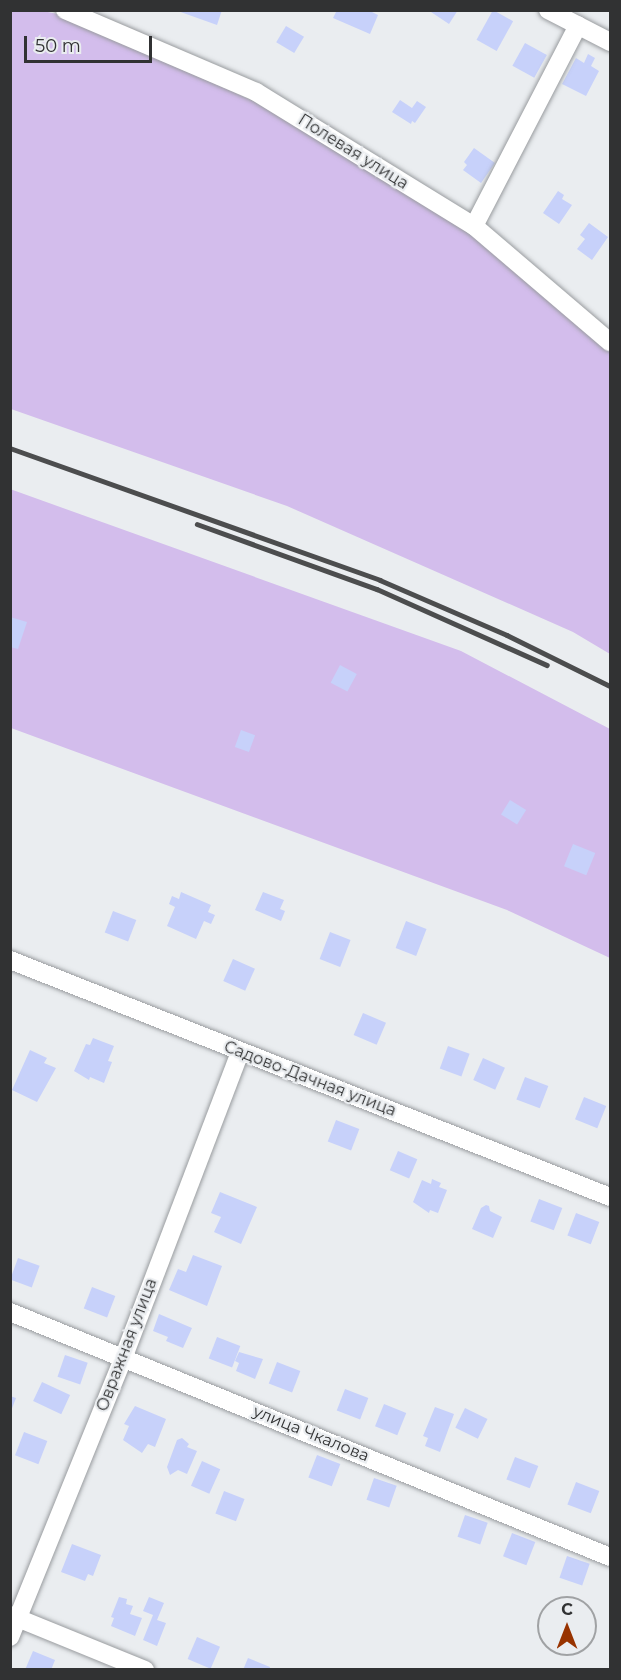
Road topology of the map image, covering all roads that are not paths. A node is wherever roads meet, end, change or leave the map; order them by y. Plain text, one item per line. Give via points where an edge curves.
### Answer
1 (65, 10) edge
2 (548, 10) edge
3 (578, 26) junction
4 (610, 42) edge
5 (474, 226) junction
6 (610, 342) edge
7 (10, 960) edge
8 (240, 1052) junction
9 (610, 1197) edge
10 (10, 1312) edge
11 (124, 1356) junction
12 (610, 1557) edge
13 (14, 1616) edge
14 (10, 1637) edge
15 (145, 1670) edge

1 - 5 street, Полевая улица via 256,92
2 - 3 street
3 - 4 street
3 - 5 street
5 - 6 street, Полевая улица
7 - 8 street, Садово-Дачная улица
8 - 9 street, Садово-Дачная улица
8 - 11 street, Овражная улица
10 - 11 street, улица Чкалова
11 - 12 street, улица Чкалова
11 - 13 street, Овражная улица
13 - 14 street, Овражная улица
13 - 15 street

